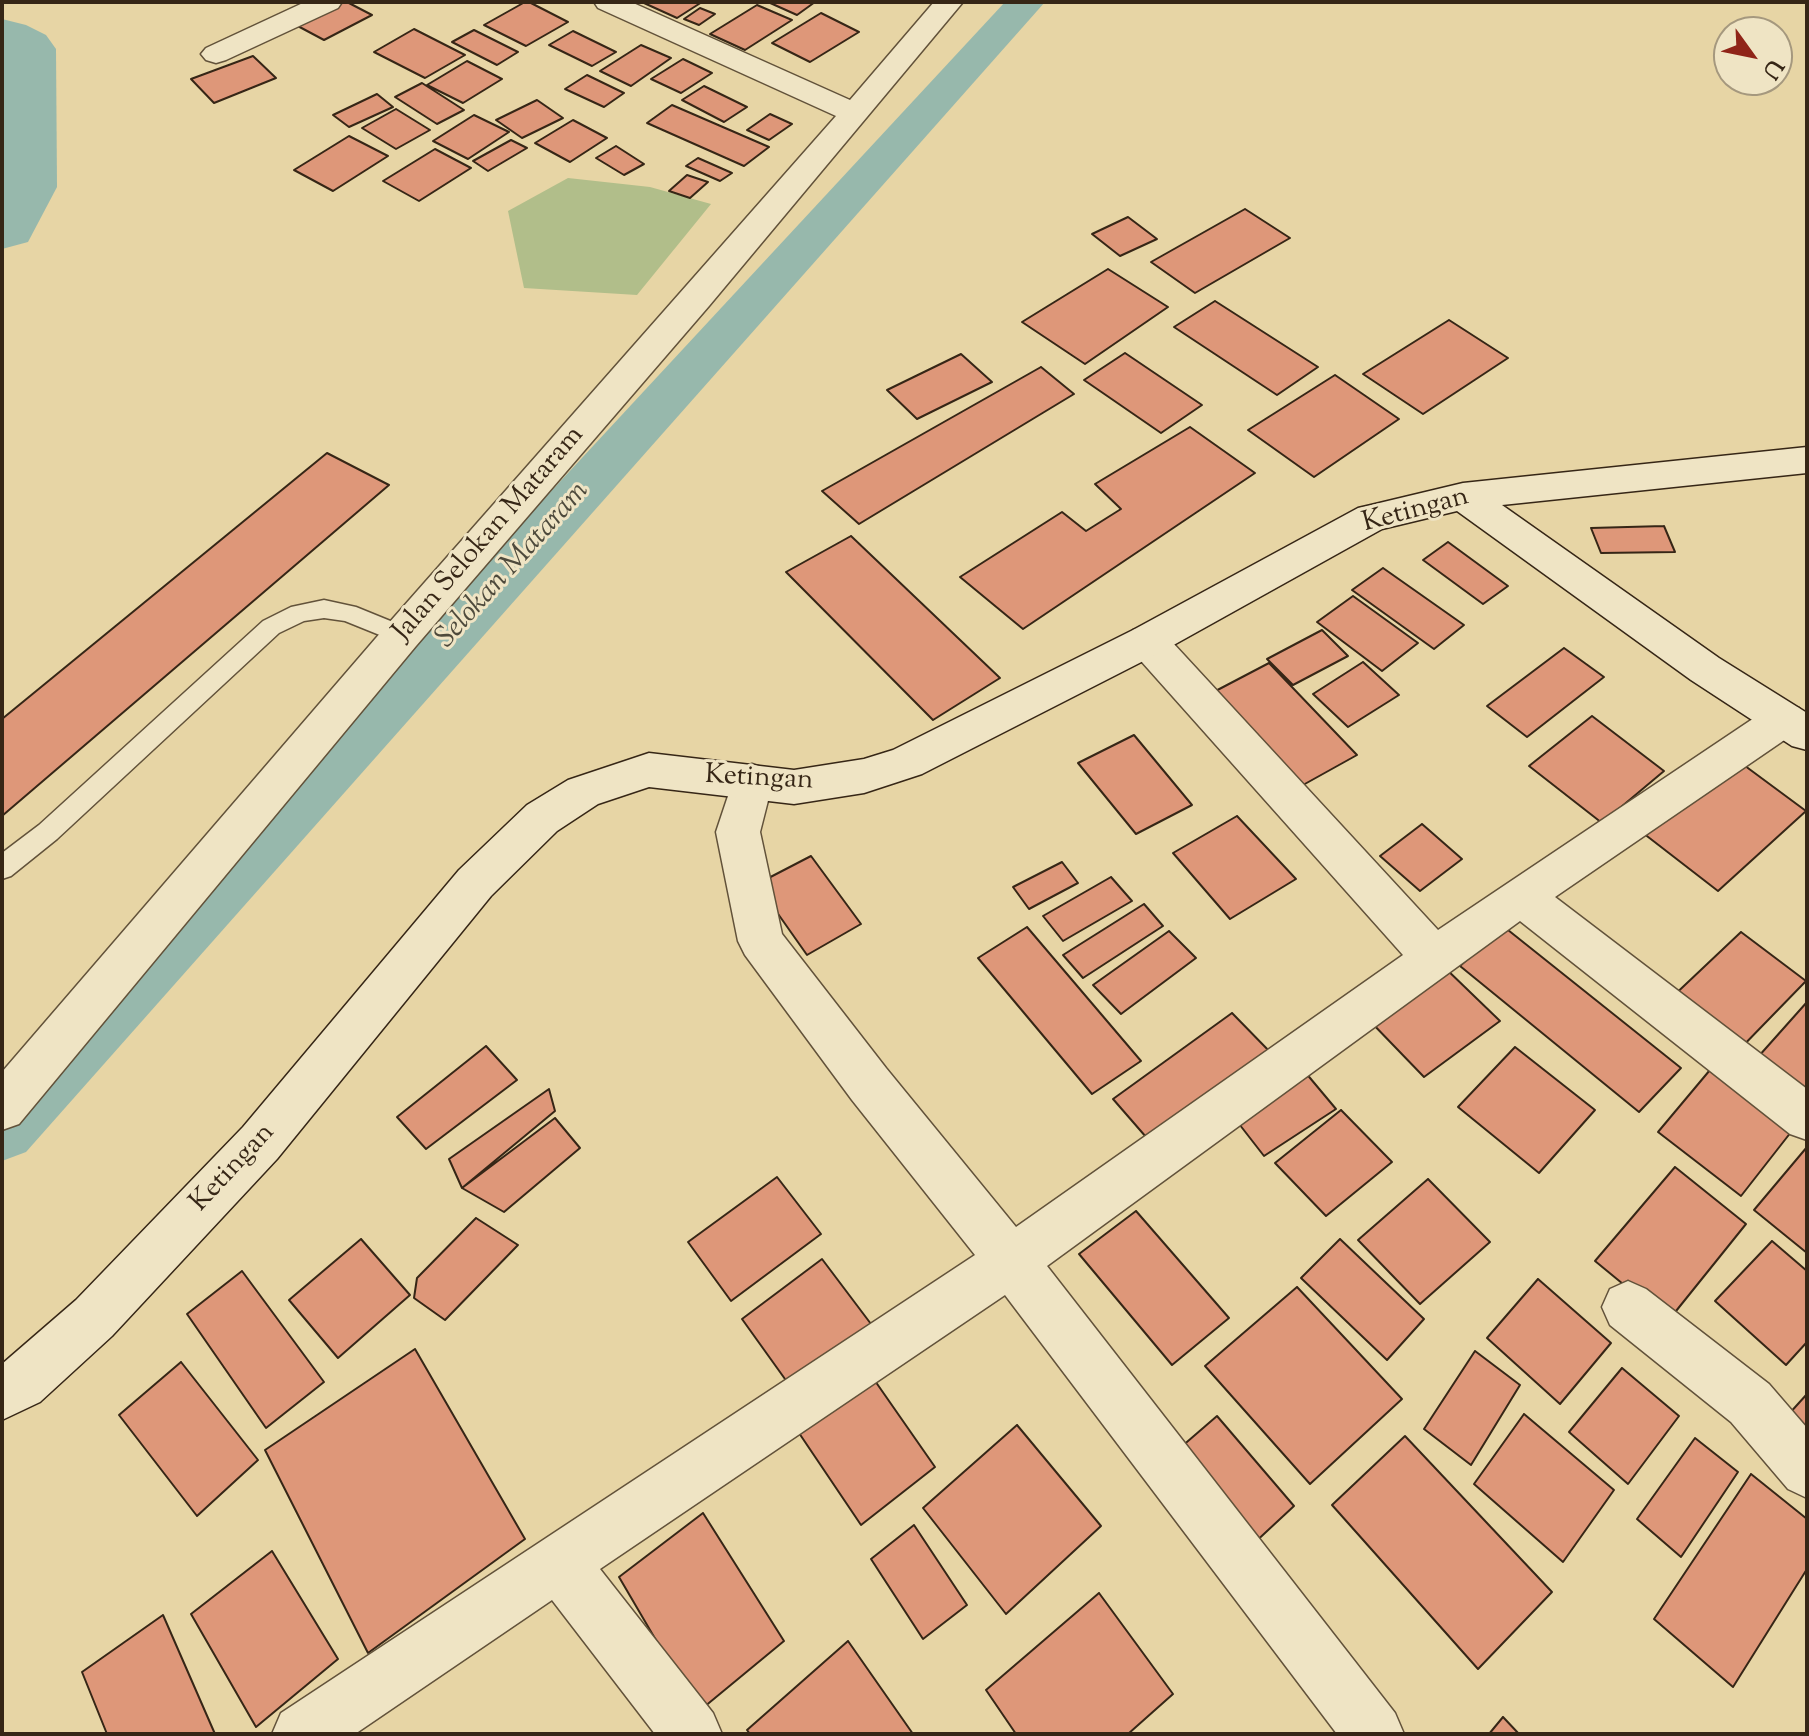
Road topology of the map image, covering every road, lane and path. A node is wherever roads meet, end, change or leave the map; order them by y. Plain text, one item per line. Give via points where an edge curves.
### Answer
1 (328, 2) edge
2 (608, 2) edge
3 (949, 2) edge
4 (216, 54) dead end
5 (855, 113) junction
6 (1807, 460) edge
7 (1463, 496) junction
8 (402, 635) junction
9 (1147, 641) junction
10 (1795, 727) edge
11 (752, 781) junction
12 (2, 868) edge
13 (1521, 896) junction
14 (1434, 958) junction
15 (2, 1108) edge
16 (1807, 1118) edge
17 (1011, 1261) junction
18 (1628, 1307) dead end
19 (2, 1393) edge
20 (1807, 1470) edge
21 (560, 1564) junction
22 (302, 1734) edge
23 (692, 1734) edge
24 (1374, 1734) edge

1 - 4 street
2 - 5 street
3 - 5 street, Jalan Selokan Mataram
5 - 8 street, Jalan Selokan Mataram
6 - 7 street, Ketingan
7 - 9 street, Ketingan via 1371,518
7 - 10 street
8 - 12 lane via 324,609 299,613 271,627
8 - 15 street, Jalan Selokan Mataram
9 - 11 street, Ketingan via 907,762 823,784 794,787
9 - 14 street
10 - 13 street
11 - 17 street via 738,832 761,941
11 - 19 street, Ketingan via 649,770 583,792 542,818 475,883 260,1143 94,1318 21,1383
13 - 14 street
13 - 16 street
14 - 17 street
17 - 21 street
17 - 24 street
18 - 20 street via 1750,1403
21 - 22 street
21 - 23 street

